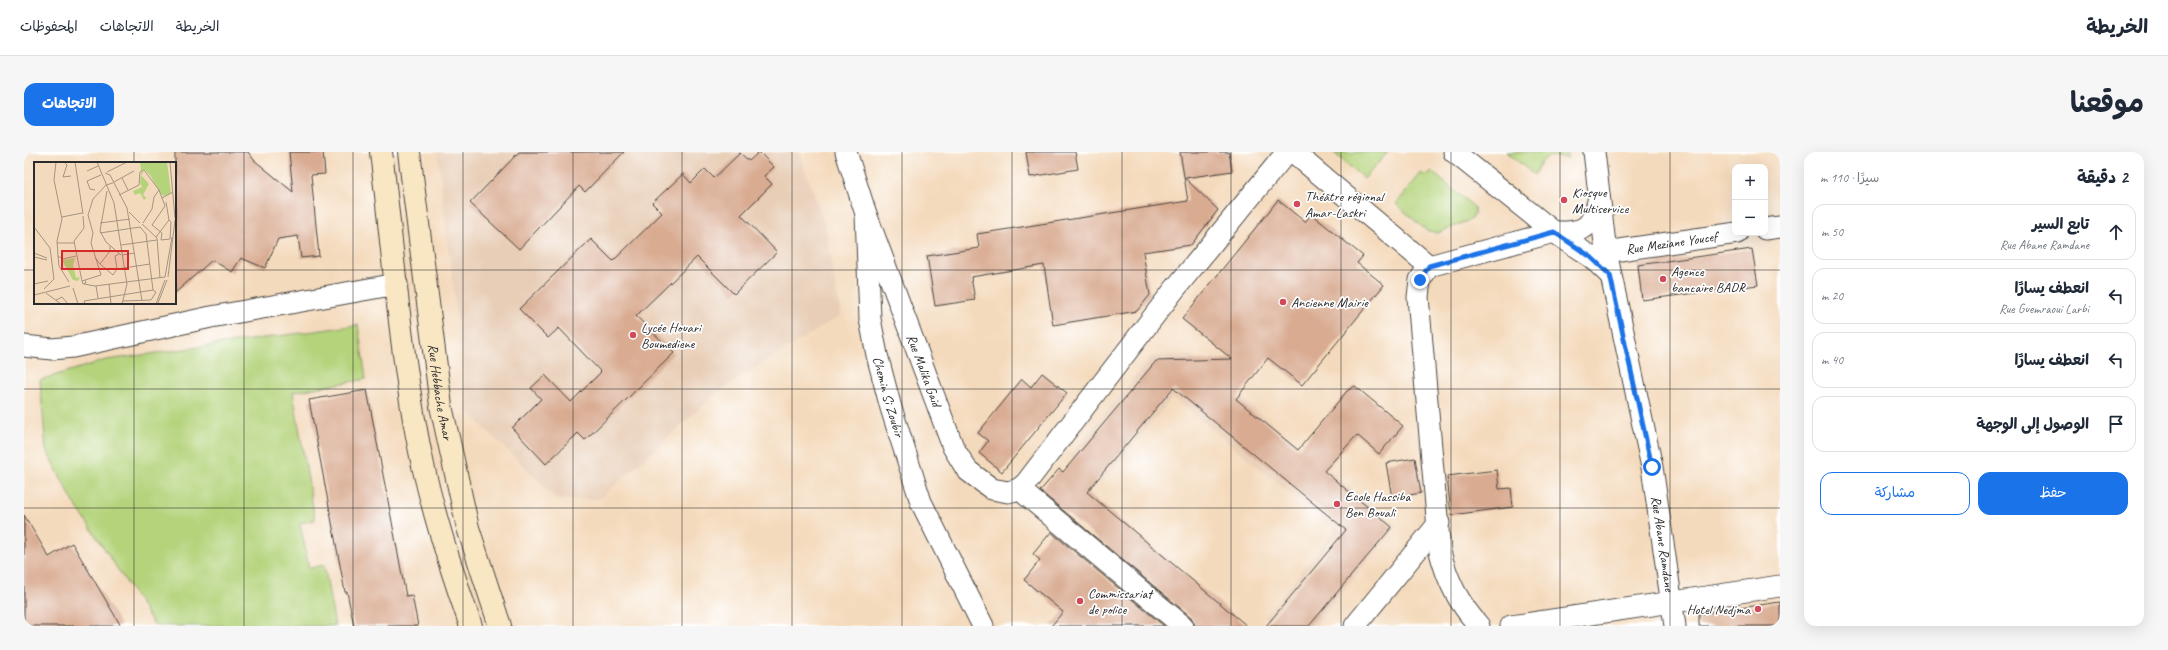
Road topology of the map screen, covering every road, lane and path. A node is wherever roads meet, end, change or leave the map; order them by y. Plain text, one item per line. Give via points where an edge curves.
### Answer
1 (381, 152) edge
2 (409, 152) edge
3 (846, 152) edge
4 (1287, 152) edge
5 (1293, 152) edge
6 (1454, 152) edge
7 (1594, 152) edge
8 (1599, 197) junction
9 (866, 214) junction
10 (1780, 227) edge
11 (1768, 229) edge
12 (1554, 232) junction
13 (1732, 234) edge
14 (1606, 252) junction
15 (1429, 266) junction
16 (1610, 275) junction
17 (397, 284) junction
18 (24, 346) edge
19 (1023, 486) junction
20 (1439, 523) junction
21 (1780, 586) edge
22 (1671, 603) junction
23 (471, 626) edge
24 (500, 626) edge
25 (983, 626) edge
26 (1183, 626) edge
27 (1355, 626) edge
28 (1479, 626) edge
29 (1511, 626) edge
30 (1674, 626) edge

1 - 17 main road, Rue Hebbache Amar
2 - 24 main road, Rue Hebbache Amar via 441,406 468,528
3 - 9 street, Chemin Si Zoubir
4 - 19 street via 1174,290
5 - 15 street
6 - 12 street
7 - 8 street, Rue Abane Ramdane
8 - 12 street via 1594,218 1589,225 1580,230
8 - 14 street, Rue Abane Ramdane
9 - 19 street, Rue Malika Gaid via 953,447 967,470 992,489 1008,492
9 - 25 street, Chemin Si Zoubir via 870,319 891,408 921,502
10 - 11 street
12 - 15 street
12 - 16 street via 1591,257
13 - 14 street, Rue Meziane Youcef
14 - 16 street, Rue Abane Ramdane
15 - 20 street via 1420,280 1418,297
16 - 22 street, Rue Abane Ramdane via 1652,467
17 - 18 street via 211,317 73,347 52,349
17 - 23 main road, Rue Hebbache Amar via 411,394 424,469 441,535
19 - 26 street
20 - 27 street
20 - 28 street via 1440,552 1447,577 1462,605
21 - 22 street
22 - 29 street
22 - 30 street, Rue Abane Ramdane

